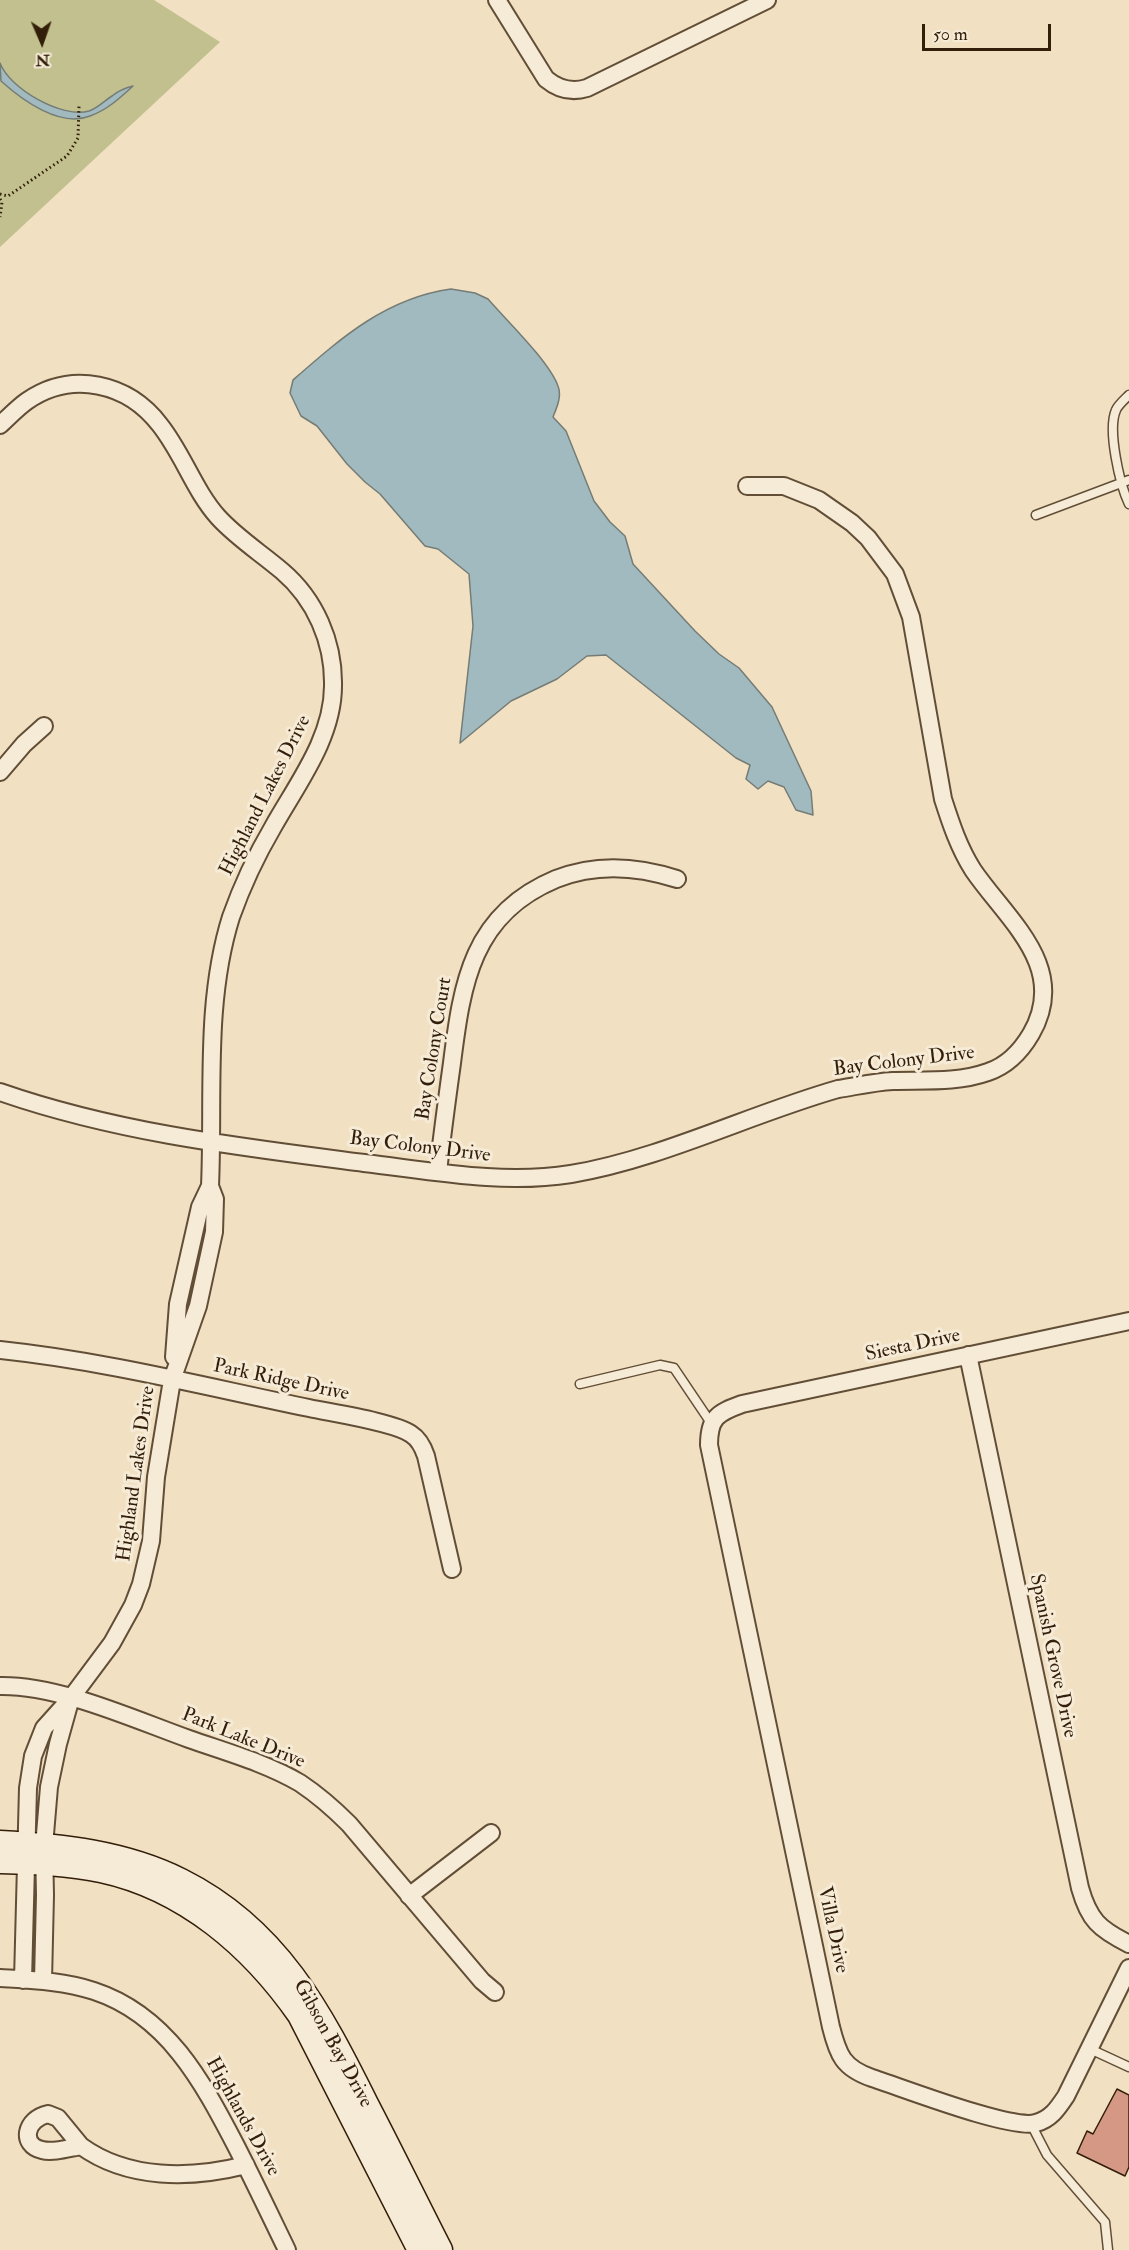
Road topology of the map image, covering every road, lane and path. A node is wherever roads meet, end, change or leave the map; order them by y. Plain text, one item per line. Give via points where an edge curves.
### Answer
1 (497, 0) edge
2 (767, 0) edge
3 (79, 108) dead end
4 (0, 194) edge
5 (0, 199) edge
6 (0, 217) edge
7 (1129, 395) edge
8 (0, 425) edge
9 (1125, 482) edge
10 (747, 486) dead end
11 (1129, 504) edge
12 (1036, 515) dead end
13 (44, 726) dead end
14 (0, 772) edge
15 (677, 879) dead end
16 (0, 1092) edge
17 (212, 1144) junction
18 (438, 1172) junction
19 (210, 1186) junction
20 (187, 1262) junction
21 (207, 1266) junction
22 (1129, 1321) edge
23 (0, 1350) edge
24 (968, 1355) junction
25 (172, 1380) junction
26 (580, 1384) dead end
27 (711, 1424) junction
28 (452, 1569) dead end
29 (0, 1686) edge
30 (71, 1698) junction
31 (491, 1833) dead end
32 (0, 1843) edge
33 (35, 1854) junction
34 (0, 1861) edge
35 (409, 1896) junction
36 (1129, 1944) edge
37 (1129, 1968) edge
38 (0, 1978) edge
39 (23, 1980) junction
40 (43, 1981) junction
41 (495, 1992) dead end
42 (1090, 2049) junction
43 (1129, 2067) edge
44 (1031, 2124) junction
45 (81, 2146) dead end
46 (246, 2165) junction
47 (287, 2250) edge
48 (420, 2250) edge
49 (440, 2250) edge
50 (1108, 2250) edge

1 - 2 street via 546,79 558,88 572,91 587,88
3 - 4 path via 78,138 67,156 8,196
5 - 6 path
7 - 9 lane via 1116,410 1114,435 1117,470
8 - 17 street, Highland Lakes Drive via 27,401 62,385 99,384 132,399 160,425 218,517 298,587 311,604 328,643 333,687 326,730 249,872 224,944 213,1021
9 - 11 lane
9 - 12 lane
10 - 18 street, Bay Colony Drive via 784,486 827,505 868,538 895,574 912,617 950,824 972,869 1030,944 1043,983 1036,1025 1009,1060 989,1072 967,1078 838,1089 654,1152 571,1174 530,1178
13 - 14 street
15 - 18 street, Bay Colony Court via 632,869 597,868 545,884 498,920 475,954 461,997
16 - 17 street via 93,1121
17 - 18 street, Bay Colony Drive
17 - 19 street, Highland Lakes Drive
19 - 20 street, Highland Lakes Drive
19 - 21 street, Highland Lakes Drive via 216,1215
20 - 21 street
20 - 25 street, Highland Lakes Drive via 178,1304
21 - 25 street, Highland Lakes Drive via 198,1306
22 - 24 street, Siesta Drive
23 - 25 street, Park Ridge Drive via 71,1358
24 - 27 street, Siesta Drive via 742,1404 721,1413
24 - 36 street, Spanish Grove Drive via 1080,1888 1094,1921
25 - 28 street, Park Ridge Drive via 378,1423 411,1434 421,1443 426,1456
25 - 30 street, Highland Lakes Drive via 156,1477 151,1541 141,1584 112,1643
26 - 27 lane via 668,1365 674,1368
27 - 44 street, Villa Drive via 709,1445 714,1471 836,2048 846,2064 862,2075 996,2118
29 - 30 street, Park Lake Drive via 25,1687
30 - 33 street, Highland Lakes Drive via 52,1766
30 - 35 street, Park Lake Drive via 257,1763 298,1782 349,1824
31 - 35 street
32 - 33 street, Gibson Bay Drive
33 - 34 street, Gibson Bay Drive
33 - 39 street
33 - 40 street via 45,1895
33 - 48 street, Gibson Bay Drive via 160,1890 212,1921 260,1963 305,2025
33 - 49 street, Gibson Bay Drive via 96,1853 180,1880 230,1911 273,1951 327,2027
35 - 41 street, Park Lake Drive via 482,1982
37 - 42 street
38 - 39 street, Highlands Drive
39 - 40 street, Highlands Drive
40 - 46 street, Highlands Drive via 97,1992 154,2025 200,2079
42 - 43 lane
42 - 44 street via 1054,2113
44 - 50 lane via 1047,2155 1105,2222
45 - 46 street via 115,2164 149,2173 186,2175
46 - 47 street, Highlands Drive

